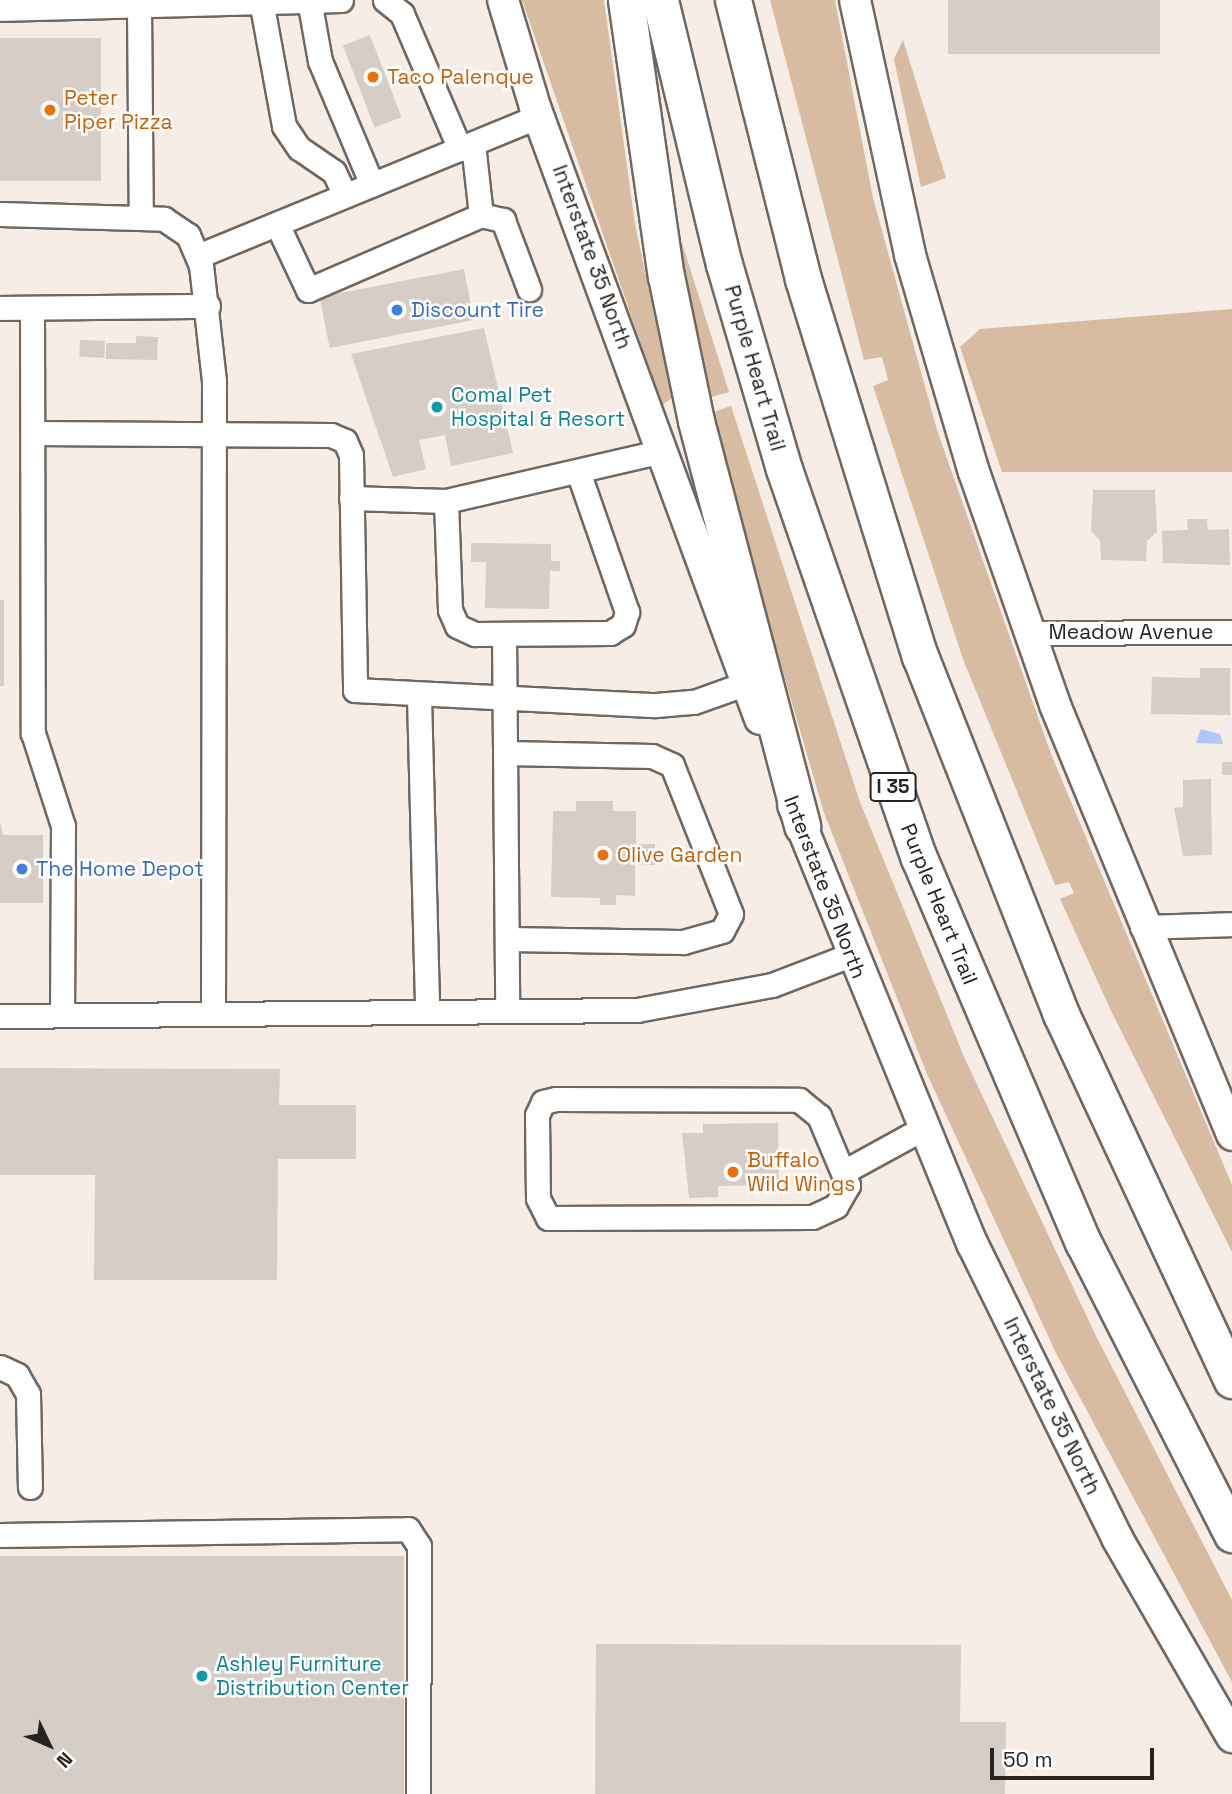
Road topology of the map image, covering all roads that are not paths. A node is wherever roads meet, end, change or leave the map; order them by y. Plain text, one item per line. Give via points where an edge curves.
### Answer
1 (341, 0) edge
2 (385, 0) edge
3 (503, 0) edge
4 (626, 0) edge
5 (660, 0) edge
6 (733, 0) edge
7 (855, 0) edge
8 (310, 5) junction
9 (262, 6) junction
10 (139, 7) junction
11 (0, 9) edge
12 (539, 116) junction
13 (467, 146) junction
14 (372, 185) junction
15 (345, 196) junction
16 (0, 214) edge
17 (481, 215) junction
18 (141, 218) junction
19 (278, 224) junction
20 (198, 256) junction
21 (529, 289) dead end
22 (208, 306) junction
23 (0, 308) edge
24 (32, 309) junction
25 (33, 433) junction
26 (213, 435) junction
27 (663, 451) junction
28 (579, 474) junction
29 (351, 498) junction
30 (446, 501) junction
31 (1232, 632) edge
32 (1030, 633) junction
33 (504, 634) junction
34 (747, 683) junction
35 (504, 696) junction
36 (419, 697) junction
37 (507, 753) junction
38 (802, 826) junction
39 (1232, 924) edge
40 (1142, 927) junction
41 (507, 939) junction
42 (850, 955) junction
43 (507, 1010) junction
44 (427, 1011) junction
45 (214, 1013) junction
46 (62, 1014) junction
47 (0, 1016) edge
48 (922, 1129) junction
49 (1232, 1135) edge
50 (847, 1170) junction
51 (1147, 1207) junction
52 (1232, 1328) edge
53 (0, 1367) edge
54 (1232, 1380) edge
55 (30, 1487) dead end
56 (1232, 1534) edge
57 (0, 1535) edge
58 (1232, 1737) edge
59 (418, 1794) edge

1 - 8 street
2 - 13 street via 402,14
3 - 12 main road, Interstate 35 North
4 - 38 highway via 666,276 695,421
5 - 56 highway, Purple Heart Trail / I 35 via 724,264 784,469 919,858 1083,1242
6 - 51 highway via 803,279 920,656 1061,1014
7 - 32 main road via 934,348
8 - 9 street
8 - 14 street via 320,61
9 - 10 street
9 - 15 street via 284,126 299,148 334,172
10 - 11 street
10 - 18 street
12 - 13 street
12 - 27 main road, Interstate 35 North
13 - 14 street
13 - 17 street
14 - 15 street
15 - 19 street
16 - 18 street
17 - 19 street via 308,290
17 - 21 street via 503,220
18 - 20 street via 178,226
19 - 20 street
20 - 22 street
22 - 24 street
22 - 26 street
23 - 24 street
24 - 25 street
25 - 26 street
25 - 46 street via 33,733 63,826
26 - 29 street via 339,437 351,455
26 - 45 street
27 - 28 street
27 - 34 main road, Interstate 35 North
28 - 30 street
28 - 33 street via 625,621 605,634
29 - 30 street
29 - 36 street via 355,690
30 - 33 street via 451,616 468,633
31 - 32 street, Meadow Avenue
32 - 40 main road
33 - 35 street
34 - 35 street via 674,704
34 - 38 main road, Interstate 35 North
35 - 36 street
35 - 37 street
36 - 44 street
37 - 41 street
37 - 41 street via 652,756 672,765 731,914 722,931 696,941
38 - 42 main road, Interstate 35 North
39 - 40 street
40 - 49 main road
41 - 43 street
42 - 43 street via 772,985 665,1007
42 - 48 main road, Interstate 35 North
43 - 44 street
44 - 45 street
45 - 46 street
46 - 47 street
48 - 50 street
48 - 58 main road, Interstate 35 North via 1117,1538
50 - 50 street via 819,1116 799,1100 556,1099 543,1102 537,1115 539,1206 557,1219 812,1217 842,1200
51 - 52 highway
51 - 54 highway
53 - 55 street via 17,1375 29,1394
57 - 59 street via 408,1529 419,1546

